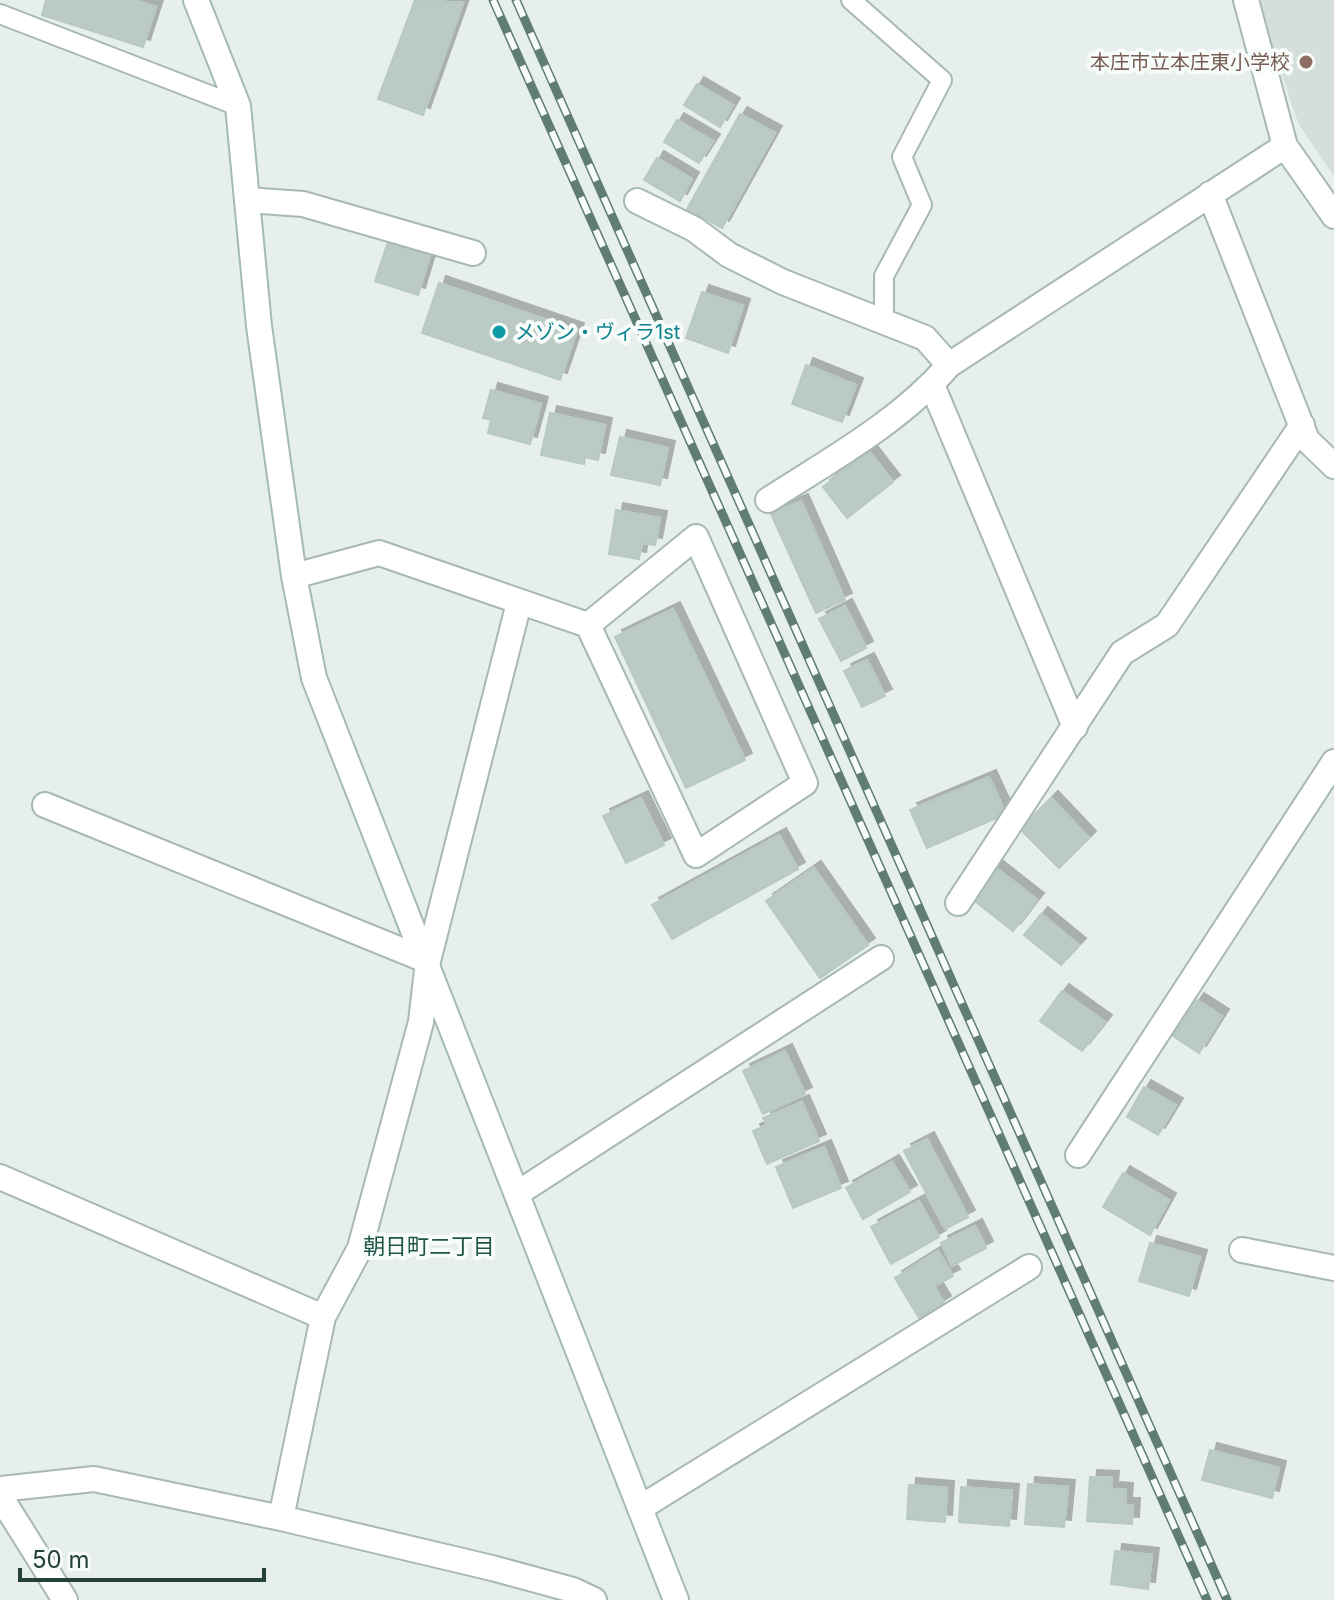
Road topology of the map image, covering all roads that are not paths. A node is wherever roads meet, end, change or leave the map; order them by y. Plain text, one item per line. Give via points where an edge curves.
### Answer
1 (851, 0) edge
2 (1246, 0) edge
3 (203, 6) edge
4 (0, 14) edge
5 (238, 106) junction
6 (1285, 146) junction
7 (1210, 194) junction
8 (247, 200) junction
9 (637, 201) dead end
10 (1334, 216) edge
11 (473, 253) dead end
12 (884, 322) junction
13 (949, 365) junction
14 (932, 385) junction
15 (1302, 425) junction
16 (1334, 466) edge
17 (768, 500) dead end
18 (294, 576) junction
19 (519, 603) junction
20 (588, 625) junction
21 (1075, 727) junction
22 (1334, 762) edge
23 (45, 805) dead end
24 (958, 903) dead end
25 (881, 958) dead end
26 (428, 961) junction
27 (1078, 1155) dead end
28 (0, 1177) edge
29 (518, 1193) junction
30 (1242, 1250) dead end
31 (1029, 1267) dead end
32 (1334, 1268) edge
33 (323, 1317) junction
34 (0, 1489) edge
35 (0, 1496) edge
36 (640, 1508) junction
37 (281, 1518) junction
38 (579, 1597) edge
39 (65, 1600) edge
40 (676, 1600) edge

1 - 12 lane via 942,80 902,157 922,205 884,276
2 - 6 street
3 - 5 street
4 - 5 lane
5 - 8 street
6 - 7 street
6 - 10 street
7 - 13 street
7 - 15 street
8 - 11 street via 303,204
8 - 18 street
9 - 12 street via 783,282
12 - 13 street via 925,338
13 - 14 street
14 - 17 street
14 - 21 street
15 - 16 street via 1307,440
15 - 21 street via 1167,625 1122,653
18 - 19 street via 379,553
18 - 26 street via 314,678
19 - 20 street
19 - 26 street
20 - 20 street via 696,855 805,783 696,537
21 - 24 street
22 - 27 street
23 - 26 street
25 - 29 street
26 - 29 street
26 - 33 street via 421,1022 360,1248
28 - 33 street
29 - 36 street
30 - 32 street
31 - 36 street
33 - 37 street
34 - 37 street via 94,1479
35 - 39 street
36 - 40 street
37 - 38 street

